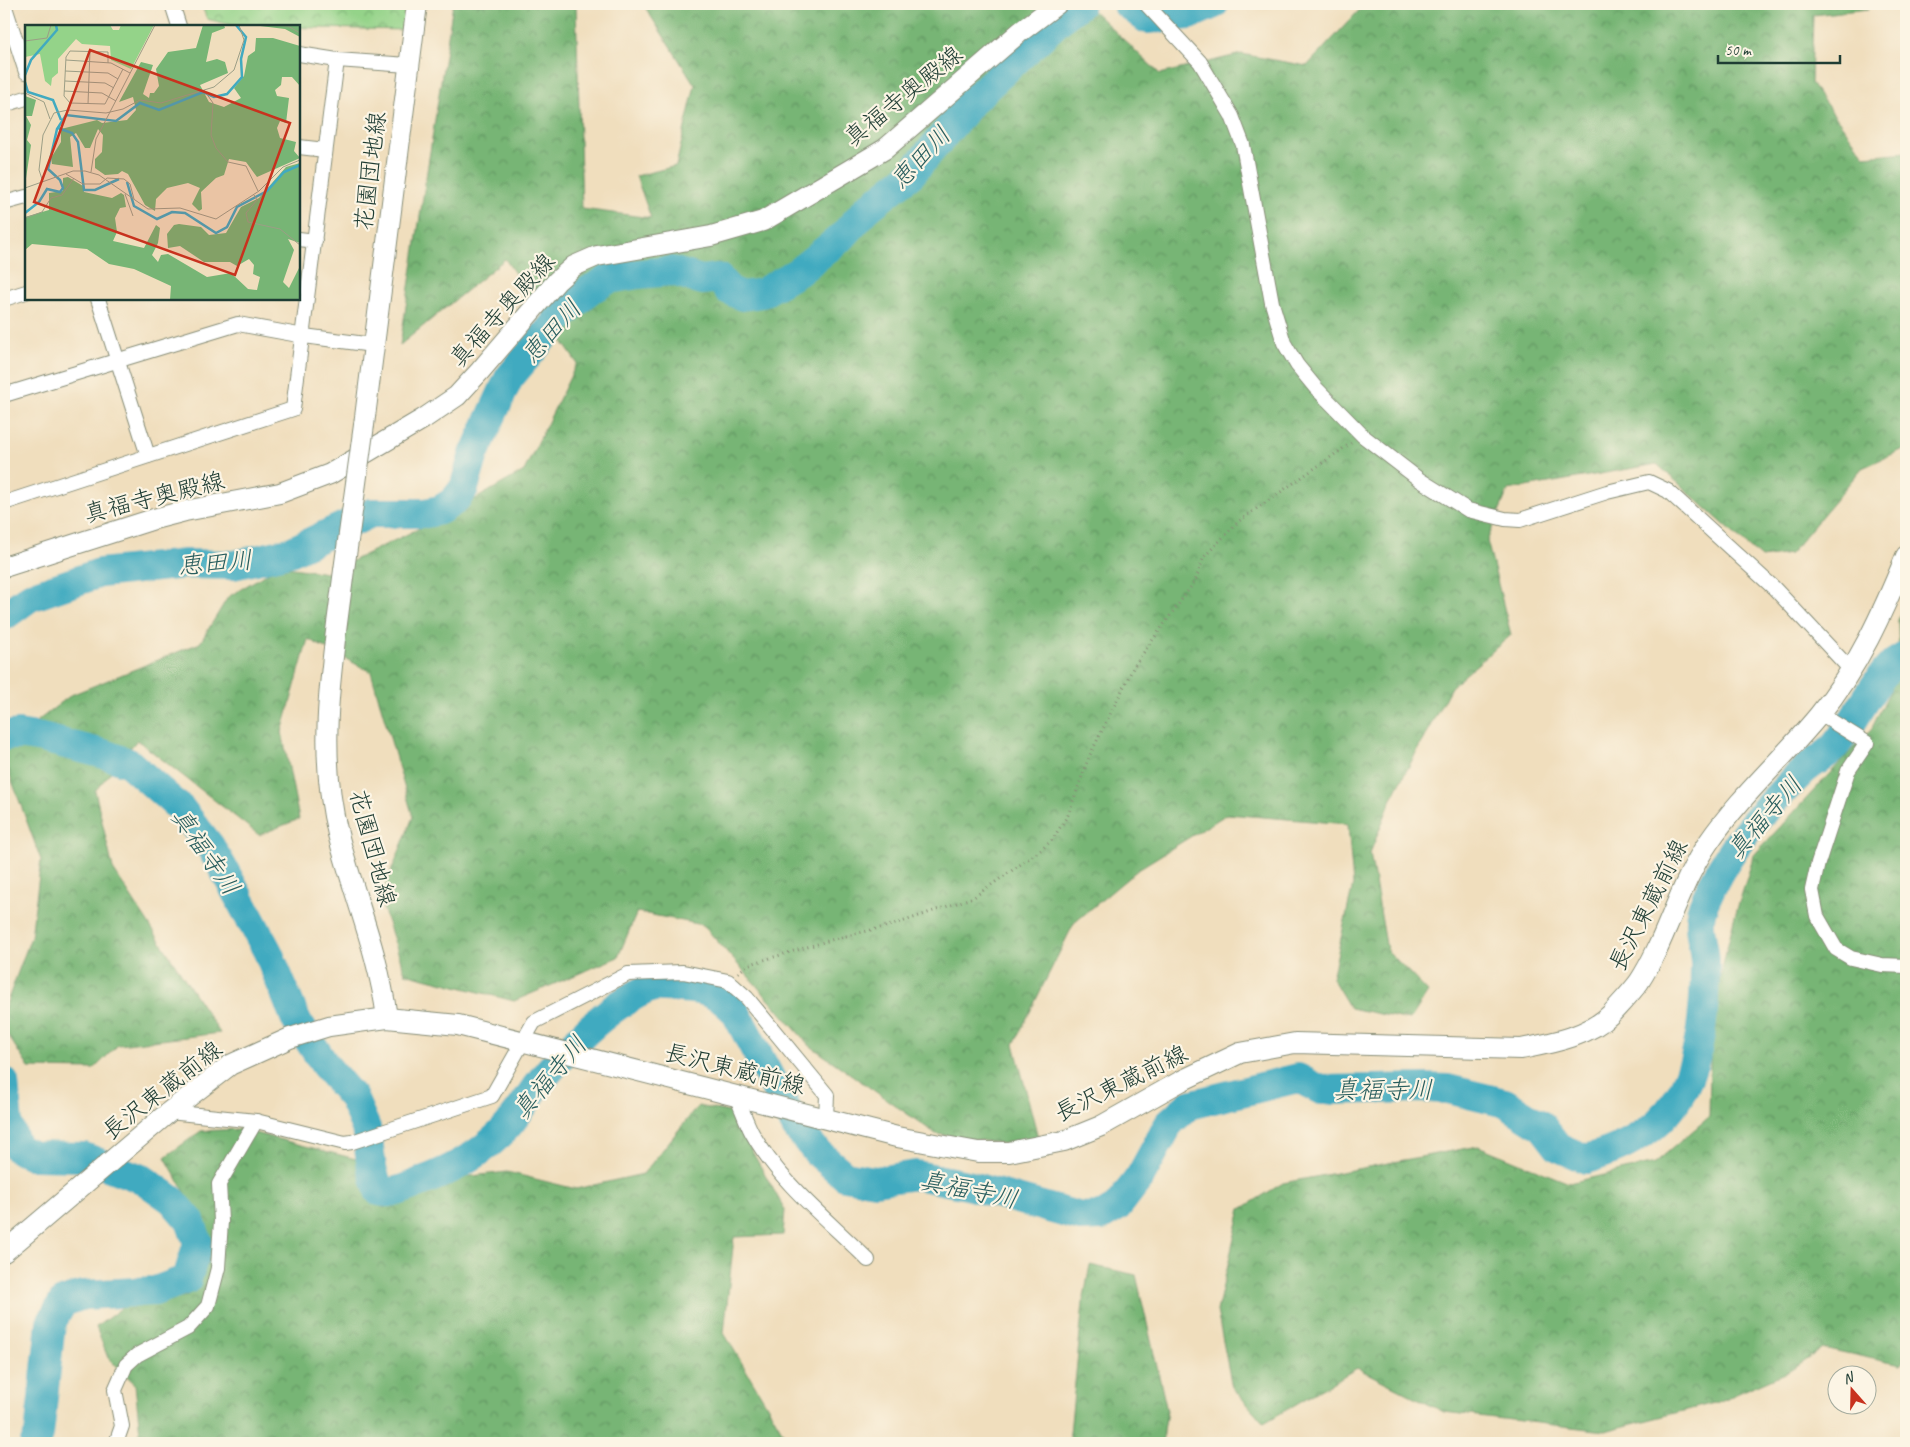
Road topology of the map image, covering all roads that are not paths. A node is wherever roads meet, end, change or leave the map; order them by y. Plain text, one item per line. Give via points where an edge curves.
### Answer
1 (172, 4) edge
2 (417, 4) edge
3 (1058, 4) edge
4 (1146, 4) edge
5 (7, 6) edge
6 (180, 25) edge
7 (300, 54) edge
8 (337, 60) junction
9 (408, 64) junction
10 (25, 69) edge
11 (25, 98) edge
12 (4, 105) edge
13 (300, 146) edge
14 (325, 150) junction
15 (25, 197) edge
16 (4, 203) edge
17 (300, 239) edge
18 (316, 240) junction
19 (25, 292) edge
20 (4, 299) edge
21 (98, 300) edge
22 (304, 336) junction
23 (373, 345) junction
24 (118, 361) junction
25 (4, 395) edge
26 (148, 456) junction
27 (4, 503) edge
28 (1906, 556) edge
29 (4, 567) edge
30 (1851, 670) junction
31 (1826, 718) junction
32 (1906, 966) edge
33 (386, 1018) junction
34 (531, 1043) junction
35 (744, 1099) junction
36 (169, 1112) junction
37 (819, 1116) junction
38 (256, 1121) junction
39 (4, 1250) edge
40 (868, 1260) dead end
41 (116, 1443) edge

1 - 6 street
2 - 9 main road, 花園団地線
3 - 29 main road, 真福寺奥殿線 via 1020,32 885,149 763,221 711,236 597,256 574,266 557,281 457,396 330,474 280,493 154,519
4 - 30 street via 1200,62 1232,116 1243,145 1265,274 1284,343 1296,365 1363,436 1390,459 1468,510 1505,519 1520,520 1606,492 1649,482 1668,491 1774,588
5 - 10 street
7 - 8 street
8 - 9 street
8 - 14 street
9 - 23 main road, 花園団地線
11 - 12 street
13 - 14 street
14 - 18 street
15 - 16 street
17 - 18 street
18 - 22 street
19 - 20 street
21 - 24 street
22 - 23 street
22 - 24 street via 238,324
22 - 26 street via 293,409
23 - 33 main road, 花園団地線, bridge via 326,724 328,766 338,834 377,961
24 - 25 street
24 - 26 street
26 - 27 street
28 - 30 main road, 長沢東蔵前線 via 1880,618
30 - 31 main road, 長沢東蔵前線
31 - 32 street via 1867,743 1848,771 1818,863 1812,890 1817,916 1836,949 1851,958
31 - 37 main road, 長沢東蔵前線 via 1733,808 1706,845 1682,888 1638,983 1610,1016 1583,1032 1521,1050 1296,1043 1240,1053 1181,1081 1101,1126 1064,1141 1009,1152 948,1148
33 - 34 main road, 長沢東蔵前線 via 458,1026
33 - 36 main road, 長沢東蔵前線 via 329,1026 290,1038 230,1065
34 - 35 main road, 長沢東蔵前線
34 - 37 street via 534,1022 628,974 683,972 728,981 747,998 827,1095
34 - 38 street via 492,1096 381,1134 345,1143
35 - 37 main road, 長沢東蔵前線
35 - 40 street via 752,1133 769,1157 807,1203
36 - 38 street
36 - 39 main road, 長沢東蔵前線
38 - 41 street via 219,1184 218,1268 208,1306 188,1328 137,1354 126,1365 115,1390 122,1426

